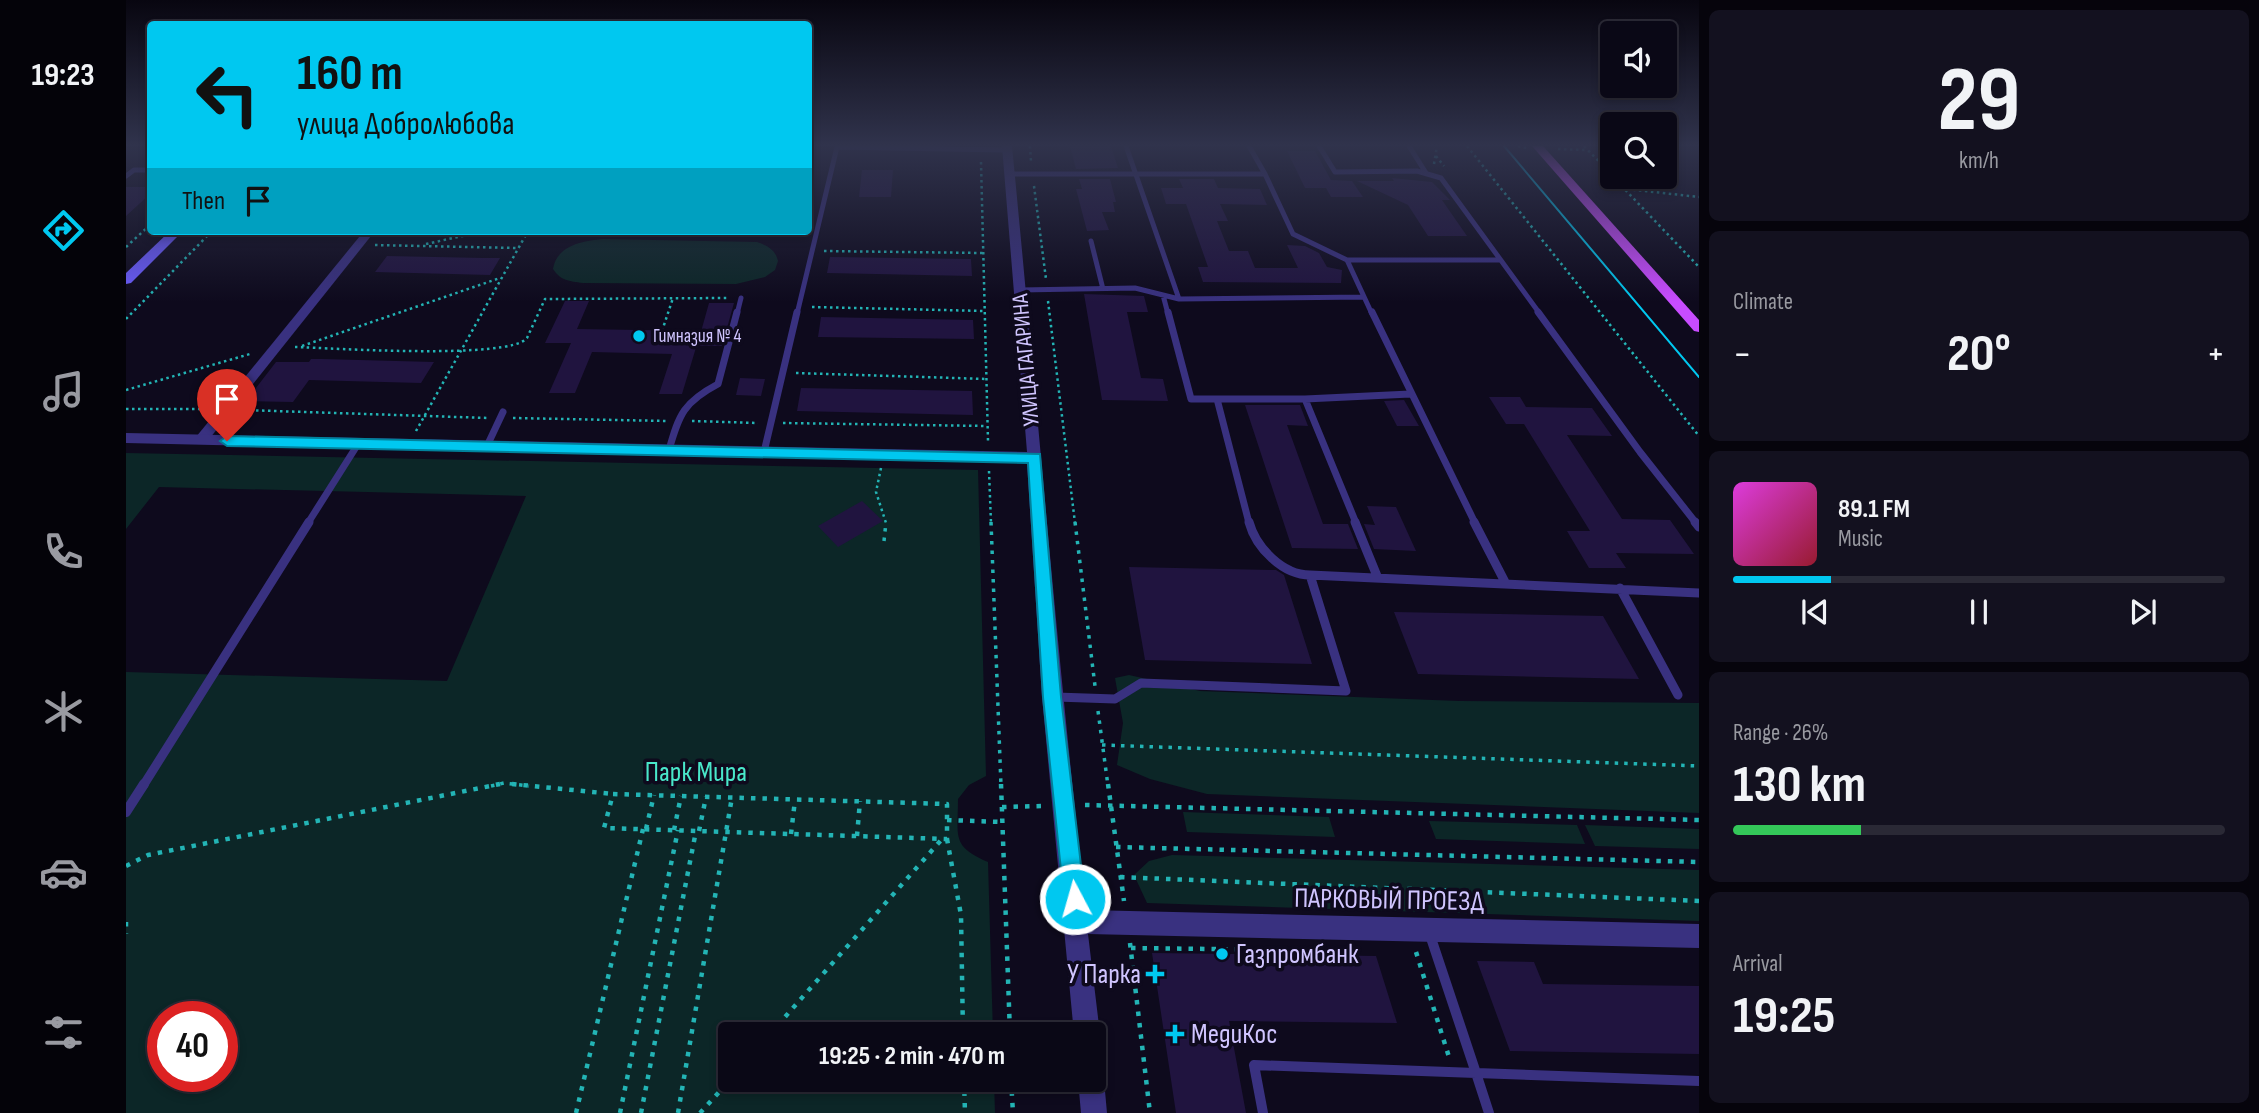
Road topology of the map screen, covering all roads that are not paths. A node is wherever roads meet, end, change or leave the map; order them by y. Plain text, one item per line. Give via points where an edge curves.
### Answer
1 (825, 198) edge
2 (1011, 198) edge
3 (1143, 198) edge
4 (1276, 198) edge
5 (1455, 198) edge
6 (1583, 198) edge
7 (173, 235) edge
8 (367, 235) edge
9 (1091, 241) dead end
10 (1347, 260) junction
11 (1500, 260) junction
12 (126, 280) edge
13 (1103, 289) junction
14 (1020, 290) junction
15 (1163, 295) junction
16 (1364, 297) junction
17 (741, 298) road end
18 (1179, 299) junction
19 (1699, 328) edge
20 (1410, 394) junction
21 (1305, 398) junction
22 (1217, 399) junction
23 (502, 415) road end
24 (126, 438) edge
25 (201, 440) junction
26 (358, 444) junction
27 (487, 446) junction
28 (669, 450) junction
29 (764, 452) junction
30 (1035, 458) junction
31 (1699, 527) edge
32 (1310, 575) junction
33 (1377, 576) junction
34 (1505, 582) junction
35 (1620, 588) junction
36 (1699, 593) edge
37 (1678, 695) dead end
38 (1052, 697) junction
39 (126, 811) edge
40 (1077, 922) junction
41 (1429, 930) junction
42 (1699, 936) edge
43 (1086, 1022) edge
44 (1476, 1073) junction
45 (1699, 1081) edge
46 (1092, 1092) edge
47 (1094, 1113) edge
48 (1263, 1113) edge
49 (1489, 1113) edge

1 - 29 lane
2 - 14 street, УЛИЦА ГАГАРИНА
3 - 18 lane
4 - 10 lane via 1293,234
5 - 11 lane
6 - 19 main road
7 - 12 main road
8 - 25 street
9 - 13 lane
10 - 11 lane
10 - 16 lane
11 - 31 lane
13 - 14 lane
13 - 15 lane via 1135,288
14 - 30 street, УЛИЦА ГАГАРИНА
15 - 18 lane
15 - 22 lane via 1191,399
16 - 18 lane
16 - 20 lane
17 - 28 lane via 718,384 691,398 678,415
20 - 21 lane
20 - 34 lane
21 - 22 lane
21 - 33 lane
22 - 32 lane via 1251,530 1268,555 1296,575
23 - 27 lane
24 - 25 street
25 - 26 street
26 - 27 street
26 - 39 lane
27 - 28 street
28 - 29 street
29 - 30 street
30 - 38 street, УЛИЦА ГАГАРИНА
32 - 33 lane
32 - 38 lane via 1346,691 1141,683 1115,699
33 - 34 lane
34 - 35 lane
35 - 36 lane
35 - 37 lane
38 - 40 street, УЛИЦА ГАГАРИНА
40 - 41 street, ПАРКОВЫЙ ПРОЕЗД
40 - 43 street, УЛИЦА ГАГАРИНА
41 - 42 street, ПАРКОВЫЙ ПРОЕЗД
41 - 44 lane
44 - 45 lane
44 - 48 lane via 1254,1065
44 - 49 lane
46 - 47 street

